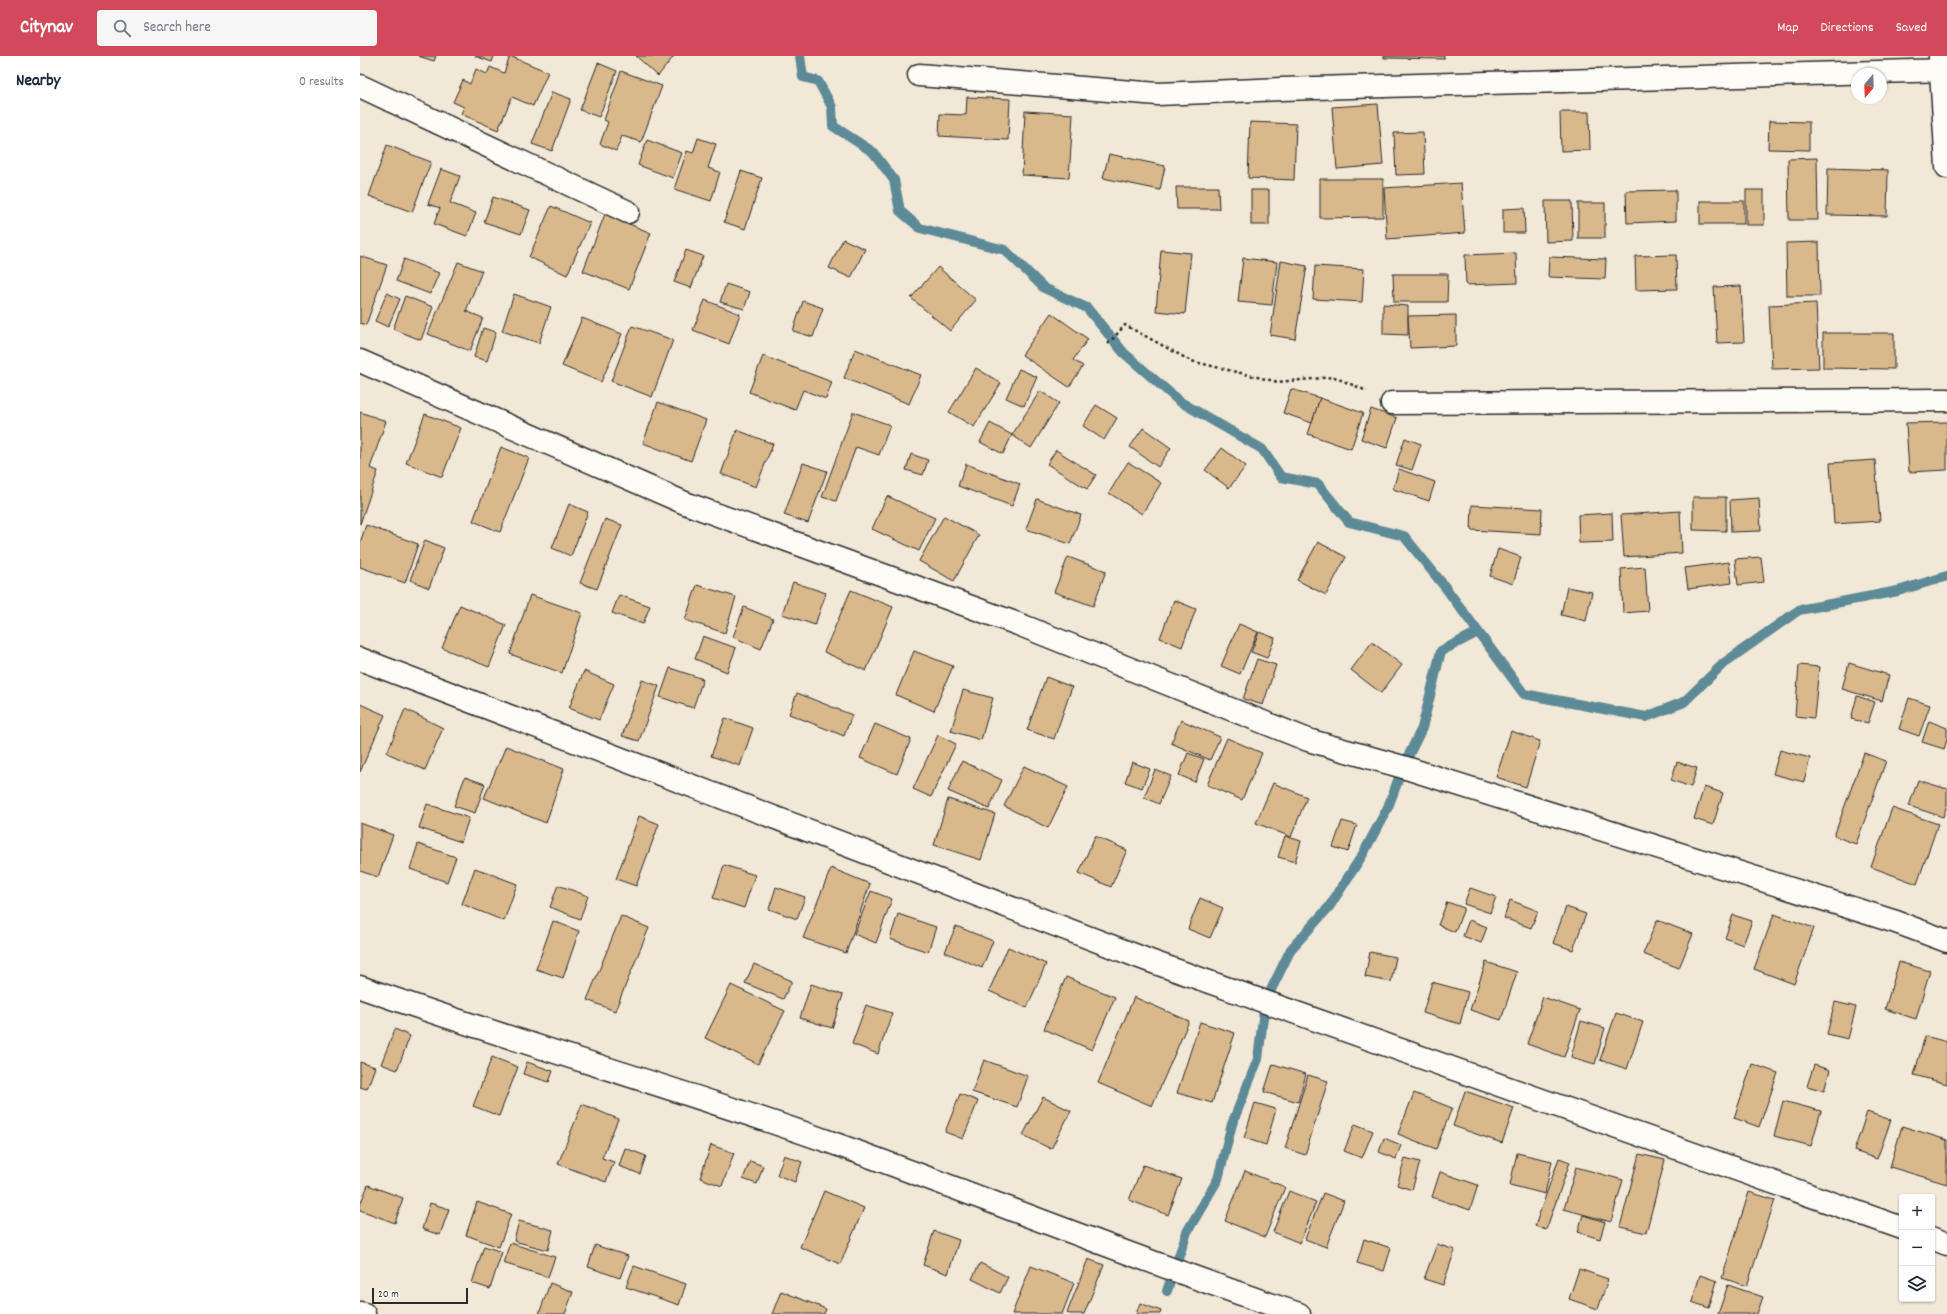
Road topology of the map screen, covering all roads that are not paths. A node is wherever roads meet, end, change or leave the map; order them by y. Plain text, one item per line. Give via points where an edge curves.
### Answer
1 (1943, 65) edge
2 (919, 75) dead end
3 (360, 86) edge
4 (1947, 167) edge
5 (628, 212) dead end
6 (360, 361) edge
7 (1947, 400) edge
8 (1392, 403) road end
9 (360, 659) edge
10 (1947, 940) edge
11 (360, 987) edge
12 (1899, 1227) edge
13 (1935, 1239) edge
14 (1947, 1244) edge
15 (360, 1313) edge
16 (364, 1314) edge
17 (1299, 1314) edge

1 - 2 street via 1158,94
1 - 4 street
3 - 5 street
6 - 10 street via 684,504 1018,624 1308,740 1441,779
7 - 8 street
9 - 12 street via 1150,961
11 - 17 street via 830,1142
13 - 14 street
15 - 16 street

